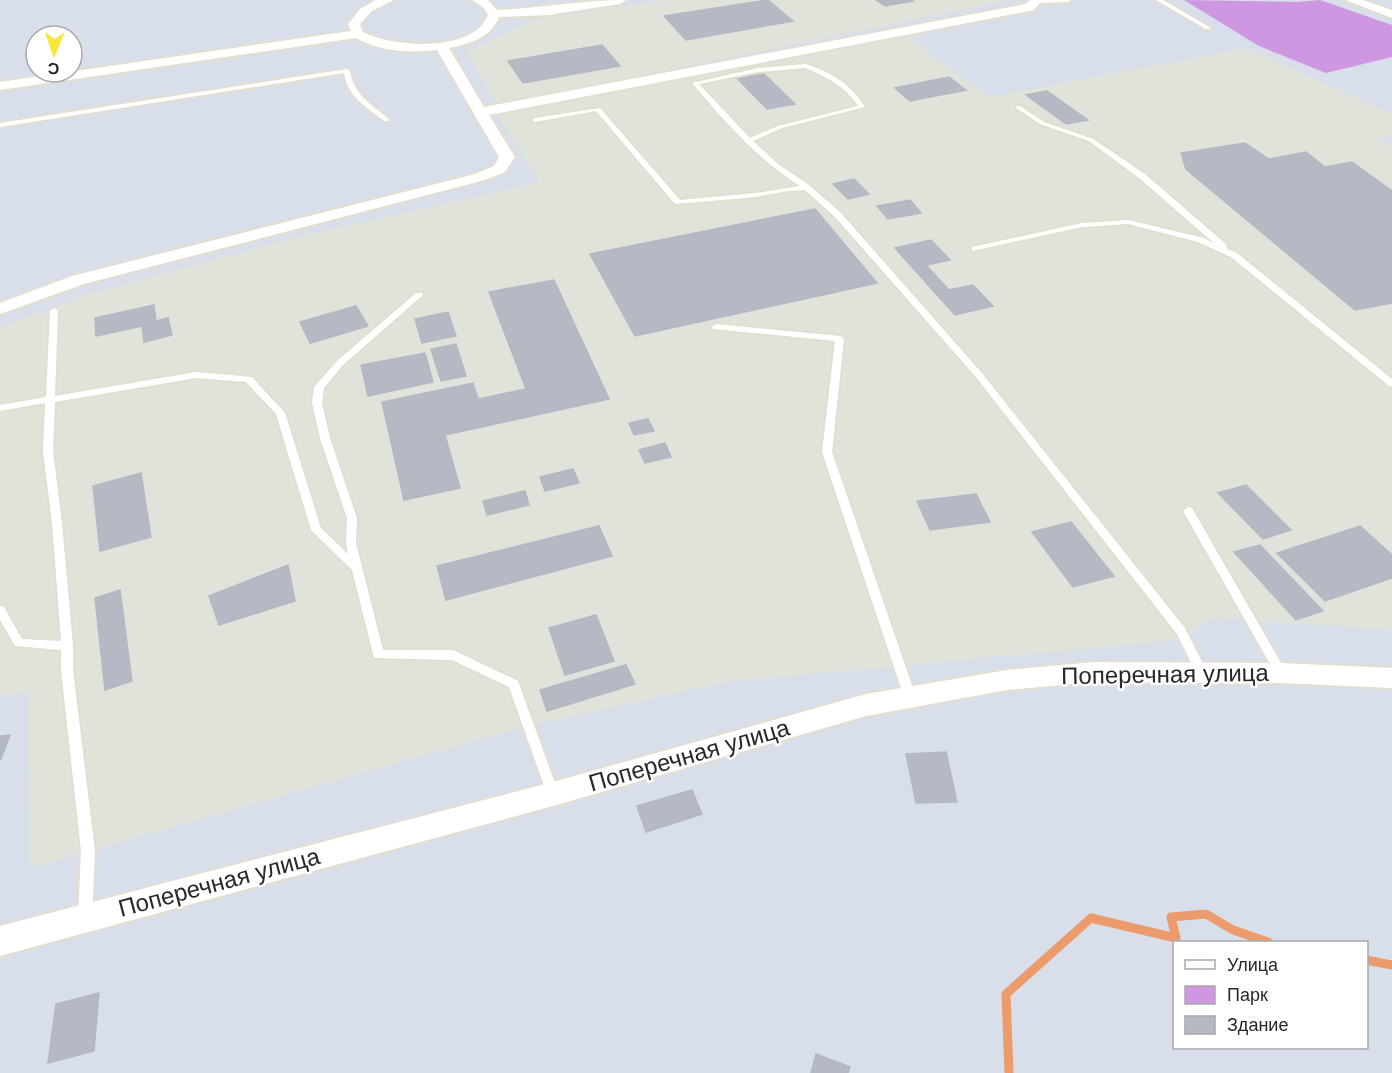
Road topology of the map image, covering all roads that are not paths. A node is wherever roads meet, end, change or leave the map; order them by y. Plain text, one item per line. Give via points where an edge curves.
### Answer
1 (388, 0) edge
2 (478, 0) edge
3 (620, 0) edge
4 (1068, 0) edge
5 (1159, 0) edge
6 (1351, 0) edge
7 (1036, 1) edge
8 (494, 14) junction
9 (1392, 14) edge
10 (1208, 28) dead end
11 (358, 33) junction
12 (441, 46) junction
13 (0, 86) edge
14 (1018, 106) dead end
15 (481, 112) junction
16 (387, 120) dead end
17 (535, 120) dead end
18 (0, 125) edge
19 (750, 140) junction
20 (807, 188) junction
21 (975, 249) dead end
22 (1234, 255) junction
23 (419, 295) dead end
24 (0, 309) edge
25 (54, 311) dead end
26 (716, 327) dead end
27 (1392, 384) edge
28 (50, 400) junction
29 (0, 408) edge
30 (1188, 511) dead end
31 (357, 569) junction
32 (0, 610) edge
33 (67, 646) junction
34 (1201, 672) junction
35 (1281, 673) junction
36 (1392, 678) edge
37 (910, 698) junction
38 (553, 794) junction
39 (85, 918) junction
40 (0, 941) edge

1 - 11 street via 359,15 354,24
2 - 8 street via 488,4
3 - 8 street
4 - 7 lane
5 - 10 lane
6 - 9 street
7 - 15 street via 1030,7
8 - 12 street via 489,27 470,38
11 - 12 street via 382,45
11 - 13 street
12 - 15 street
14 - 22 lane via 1042,123 1091,140 1142,176
15 - 24 street via 507,157 500,169 491,174 78,280
16 - 18 lane via 351,90 347,71
17 - 20 lane via 598,109 678,202
19 - 19 lane via 780,127 861,107 854,94 827,74 806,66 758,70 695,83
19 - 20 lane via 784,175
20 - 34 lane via 838,215 978,374 1181,631
21 - 22 lane via 1083,225 1128,222 1201,240
22 - 27 lane
23 - 31 lane via 340,363 319,387 317,403 352,518 351,543
25 - 28 lane
26 - 37 lane via 840,339 827,452
28 - 29 lane
28 - 31 lane via 196,375 249,379 280,413 315,530
28 - 33 lane via 48,451
30 - 35 lane
31 - 38 lane via 378,655 453,655 514,684
32 - 33 lane via 19,643
33 - 39 lane via 88,851
34 - 35 street, Поперечная улица
34 - 37 street, Поперечная улица via 1094,672 1006,680
35 - 36 street, Поперечная улица
37 - 38 street, Поперечная улица via 866,705
38 - 39 street, Поперечная улица
39 - 40 street, Поперечная улица

